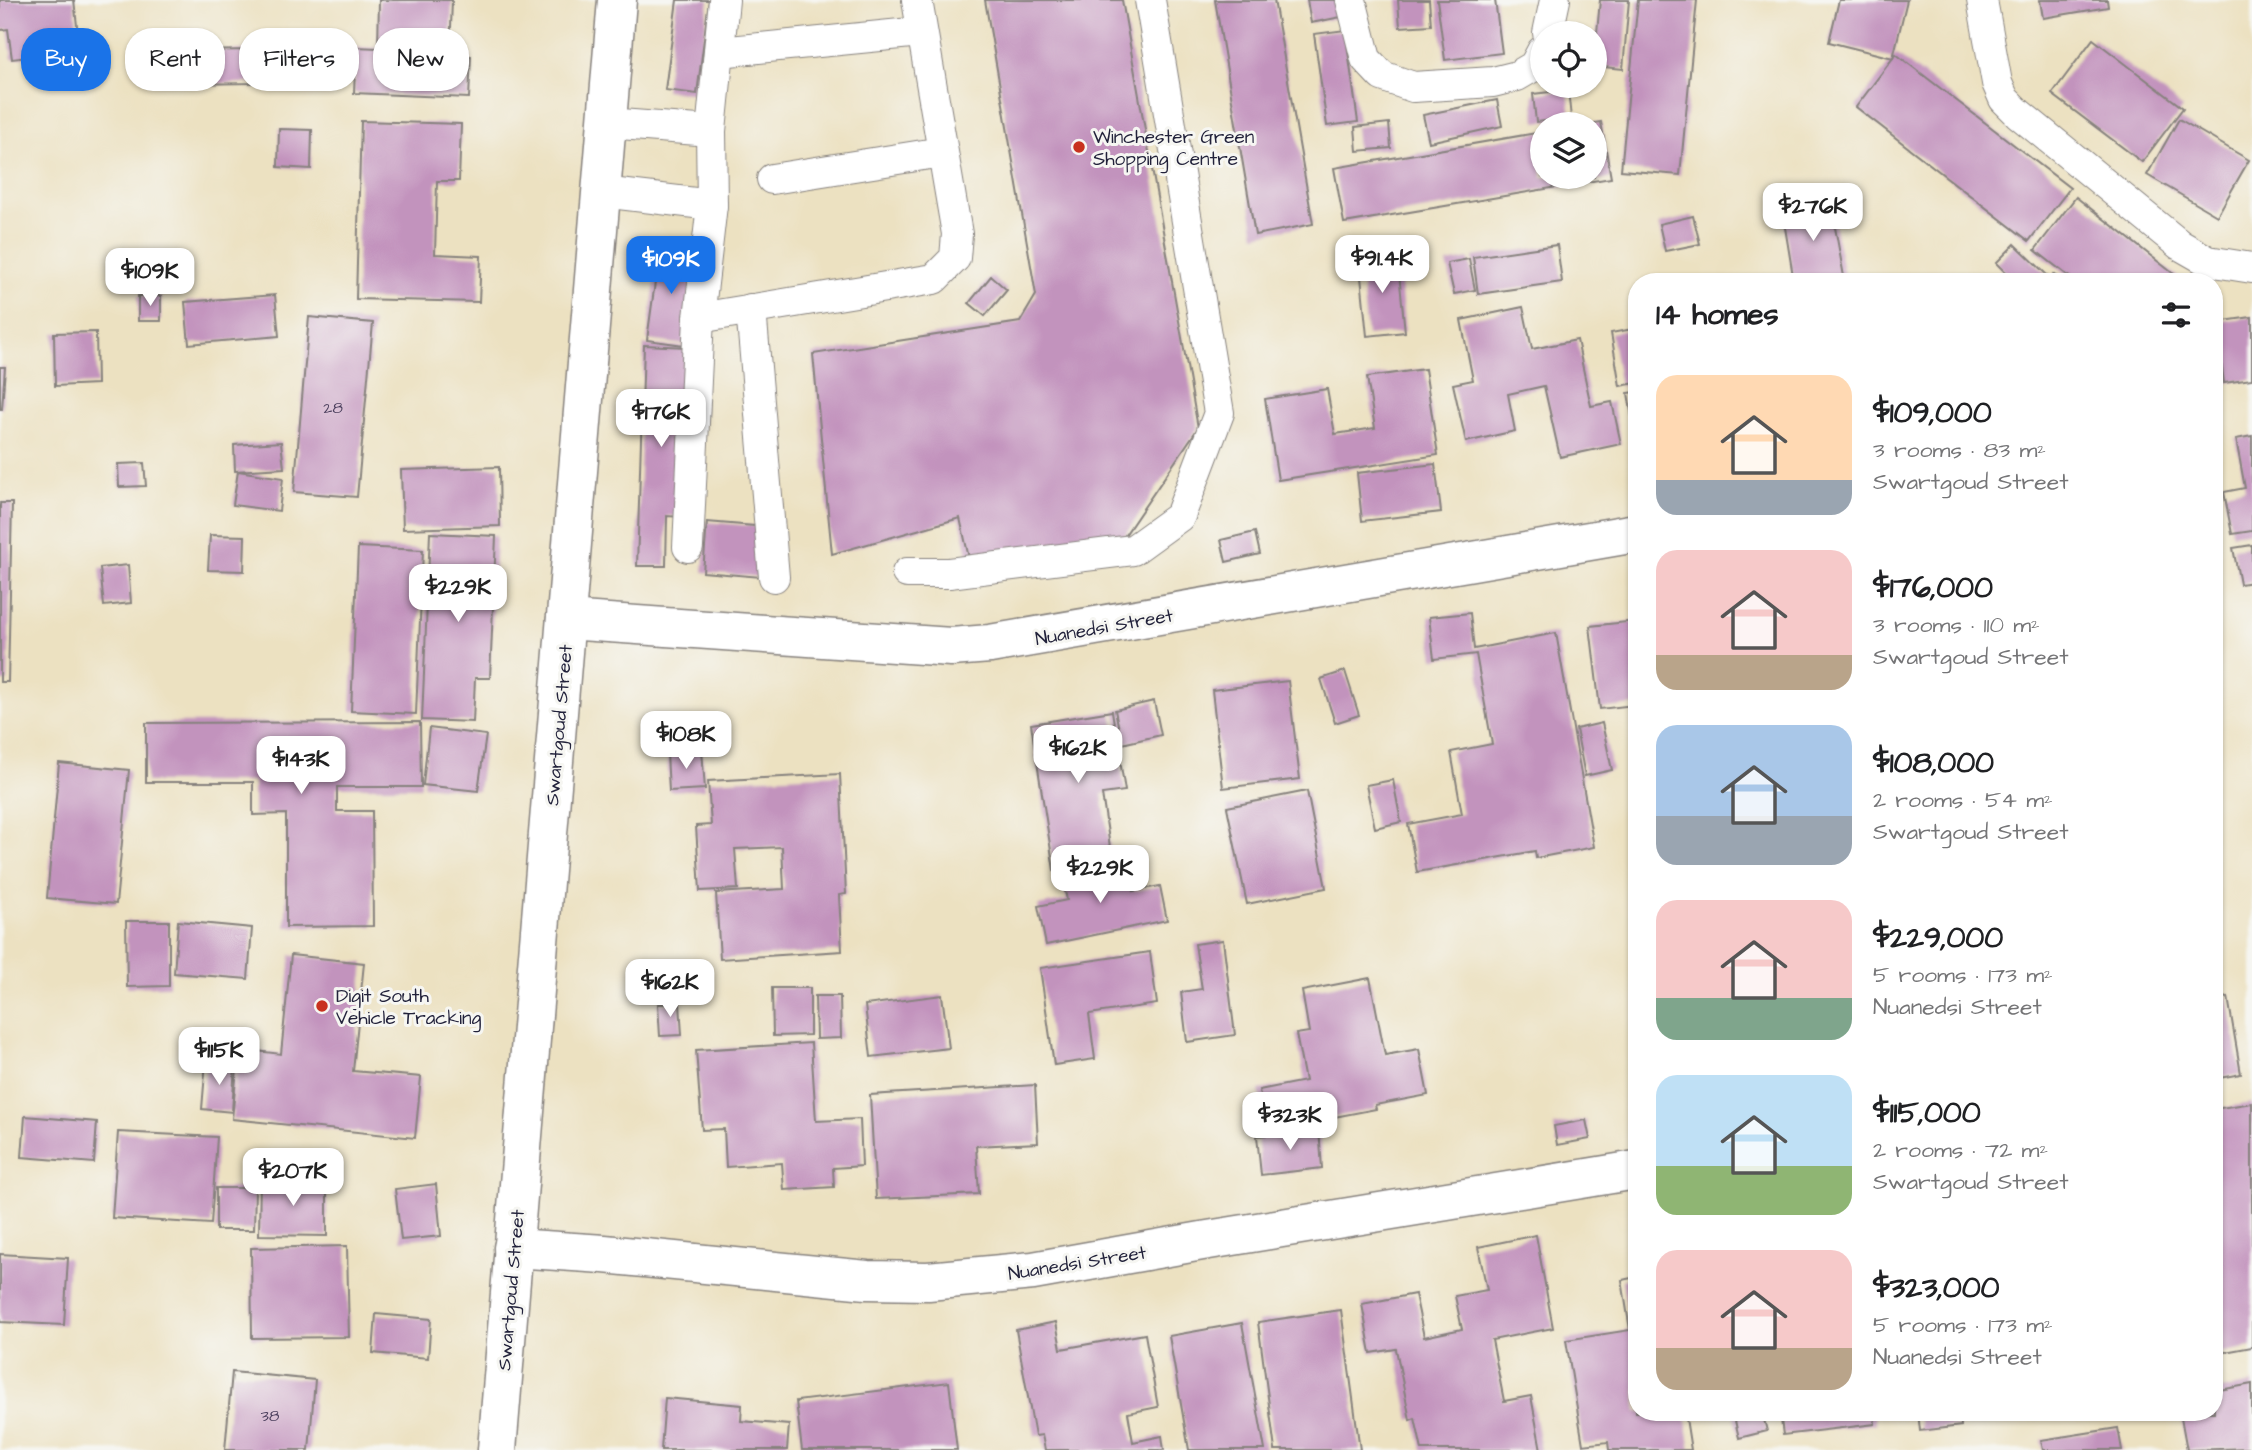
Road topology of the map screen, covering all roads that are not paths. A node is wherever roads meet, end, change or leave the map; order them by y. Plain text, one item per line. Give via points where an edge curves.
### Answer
1 (617, 0) edge
2 (724, 0) edge
3 (917, 0) edge
4 (1150, 0) edge
5 (1351, 0) edge
6 (1555, 0) edge
7 (1982, 0) edge
8 (1551, 21) edge
9 (921, 32) junction
10 (719, 52) junction
11 (1530, 68) edge
12 (607, 122) junction
13 (710, 131) junction
14 (942, 152) junction
15 (772, 179) dead end
16 (602, 192) junction
17 (712, 205) junction
18 (2252, 268) edge
19 (751, 309) junction
20 (699, 318) junction
21 (1628, 534) edge
22 (688, 547) dead end
23 (907, 573) dead end
24 (774, 578) dead end
25 (566, 620) junction
26 (1628, 1171) edge
27 (513, 1248) junction
28 (497, 1450) edge

1 - 12 street, Swartgoud Street
2 - 10 lane
3 - 9 lane
4 - 23 lane via 1219,413 1180,516 1133,550 949,573
5 - 11 lane via 1366,59 1381,76 1413,87 1493,82
6 - 8 lane
7 - 18 lane via 1997,83 2018,113 2180,246 2208,261
9 - 10 lane
9 - 14 lane
10 - 13 lane
12 - 13 lane
12 - 16 street, Swartgoud Street
13 - 17 lane
14 - 15 lane
14 - 19 lane via 957,233 955,258 934,279
16 - 17 lane
16 - 25 street, Swartgoud Street
17 - 20 lane
19 - 20 lane
19 - 24 lane
20 - 22 lane
21 - 25 street, Nuanedsi Street via 990,644 951,647
25 - 27 street, Swartgoud Street
26 - 27 street, Nuanedsi Street via 1033,1271 928,1281 867,1280
27 - 28 street, Swartgoud Street

